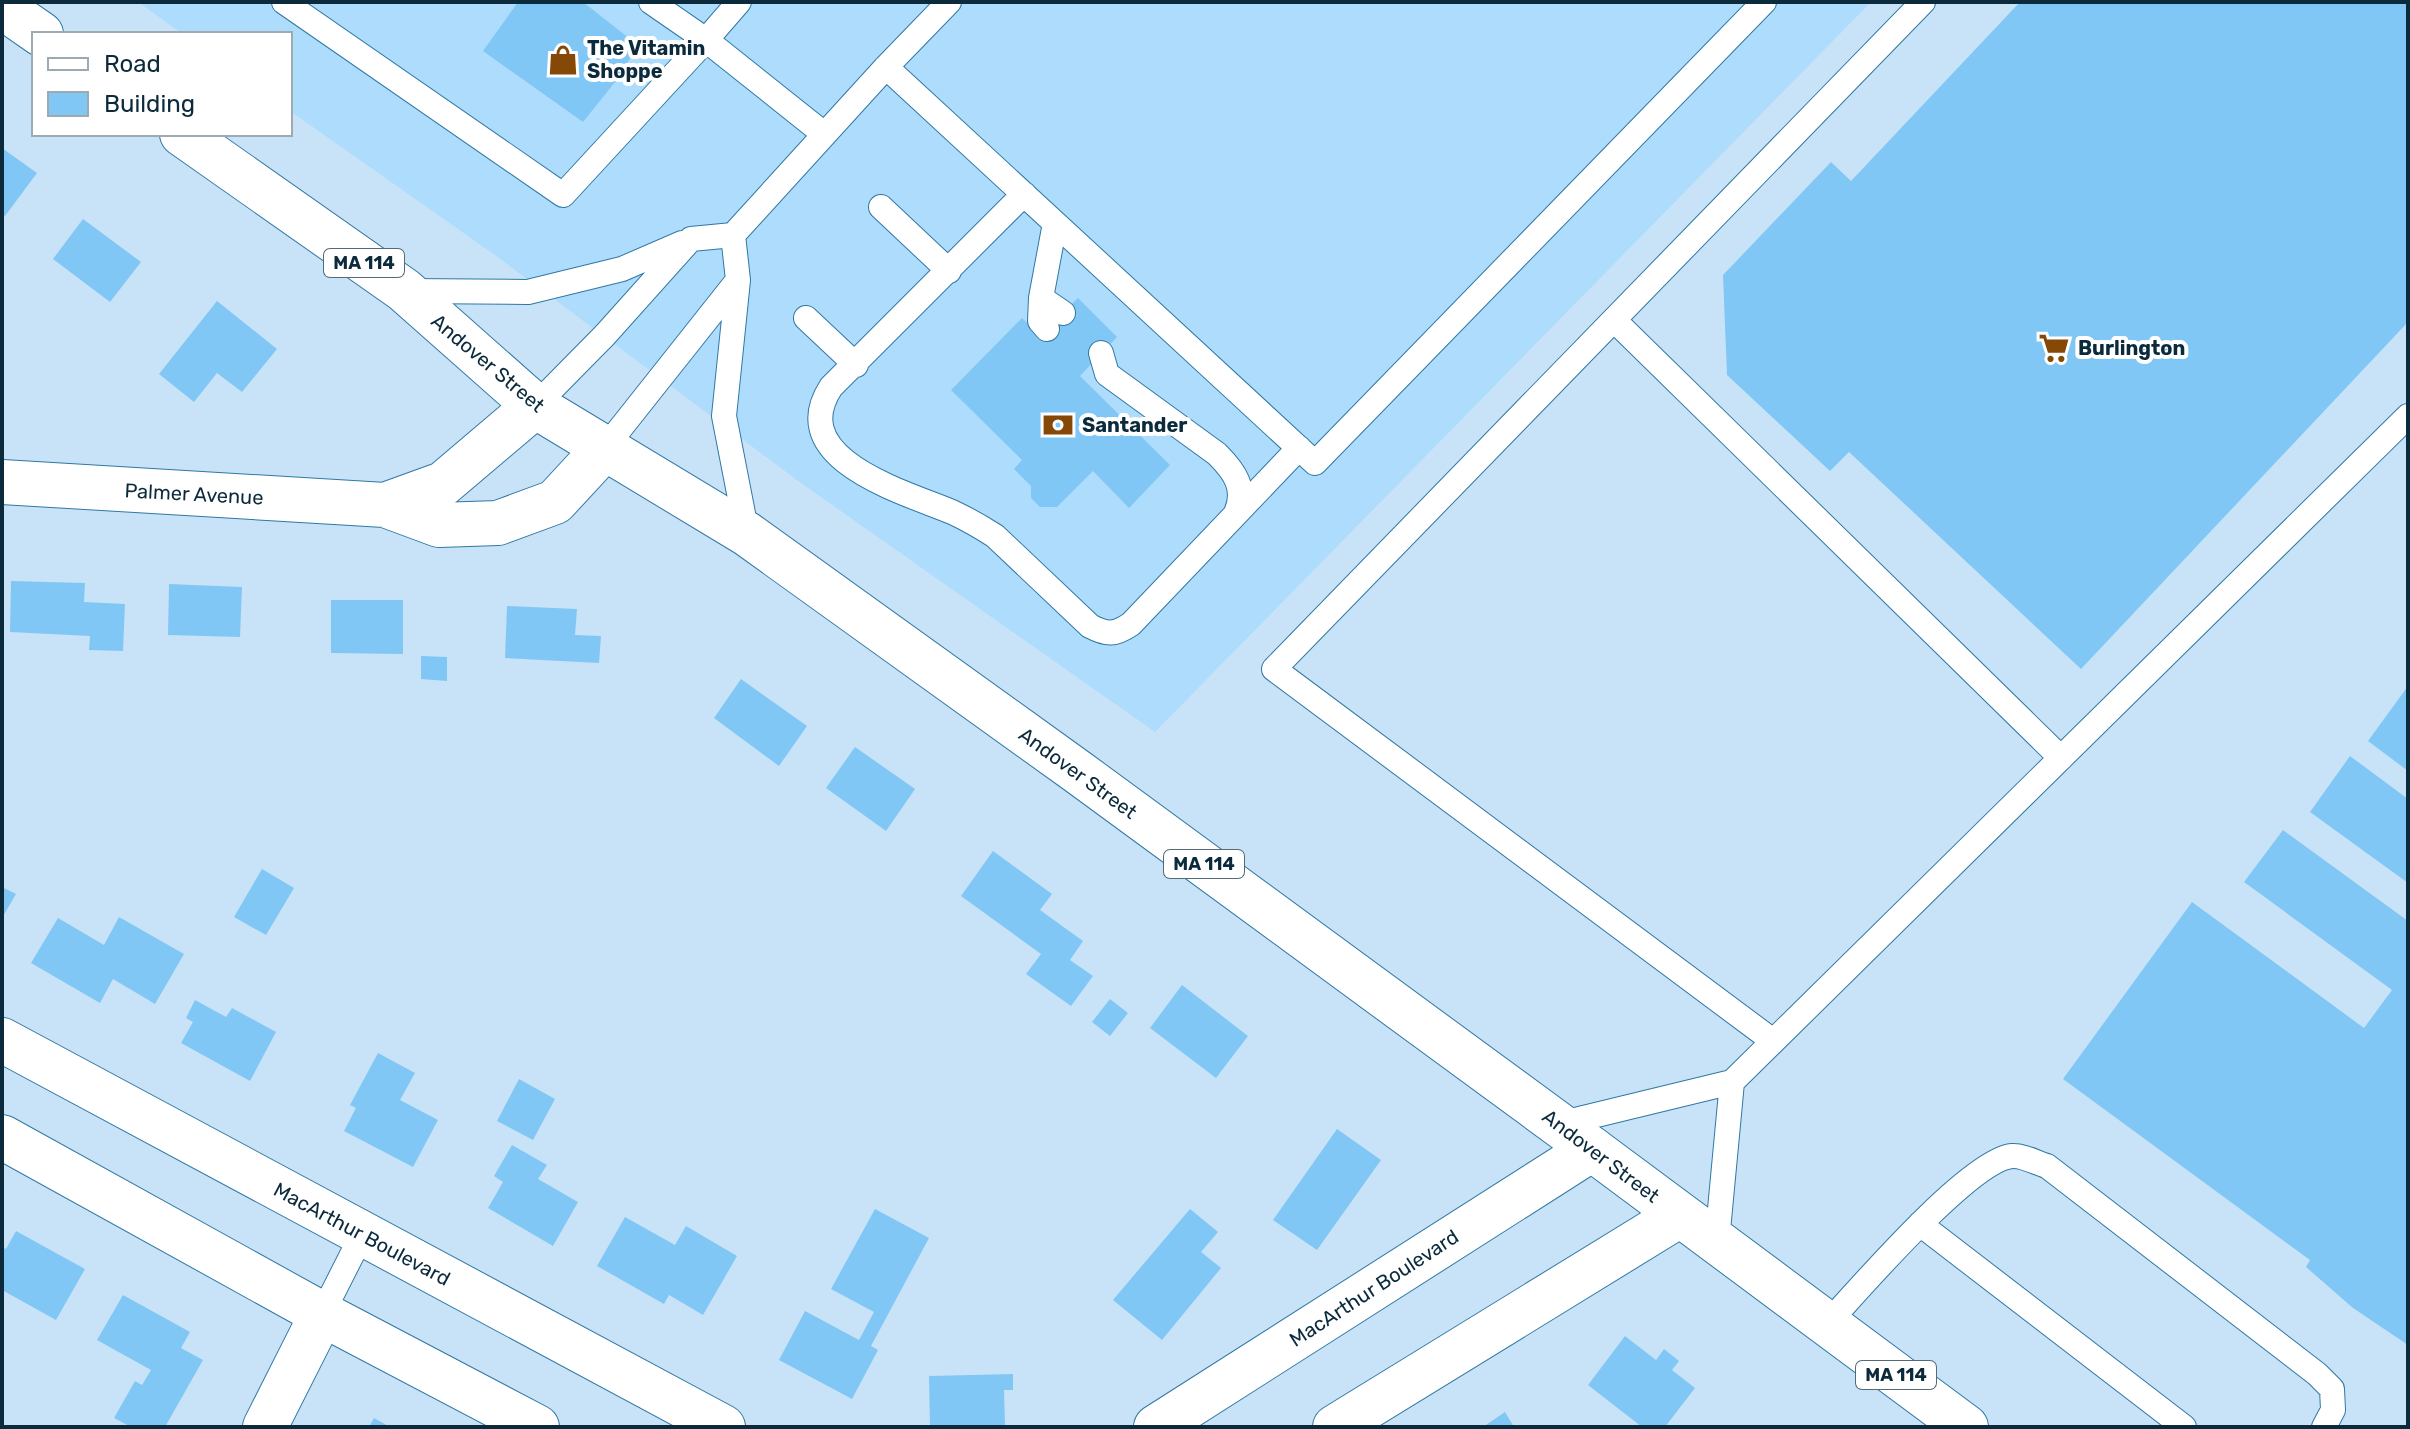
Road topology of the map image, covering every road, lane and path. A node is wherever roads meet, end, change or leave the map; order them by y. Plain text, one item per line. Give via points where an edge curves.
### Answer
1 (284, 2) edge
2 (651, 2) edge
3 (739, 2) edge
4 (1764, 2) edge
5 (1923, 2) edge
6 (940, 5) edge
7 (2, 7) edge
8 (38, 32) edge
9 (706, 40) junction
10 (886, 67) junction
11 (824, 134) junction
12 (185, 136) edge
13 (1024, 194) junction
14 (881, 207) dead end
15 (1055, 223) junction
16 (733, 235) junction
17 (691, 239) junction
18 (949, 271) junction
19 (738, 280) junction
20 (404, 290) junction
21 (806, 318) dead end
22 (1614, 320) junction
23 (1055, 321) dead end
24 (856, 365) junction
25 (1099, 365) dead end
26 (535, 406) junction
27 (2408, 416) edge
28 (1299, 448) junction
29 (604, 449) junction
30 (2, 482) edge
31 (385, 505) junction
32 (1236, 513) junction
33 (747, 534) junction
34 (2061, 758) junction
35 (2, 1040) edge
36 (1773, 1041) junction
37 (1732, 1082) junction
38 (1575, 1136) junction
39 (2, 1137) edge
40 (1680, 1215) junction
41 (1920, 1224) junction
42 (362, 1235) junction
43 (1717, 1241) junction
44 (322, 1314) junction
45 (1827, 1324) junction
46 (1958, 1425) edge
47 (265, 1427) edge
48 (537, 1427) edge
49 (723, 1427) edge
50 (1156, 1427) edge
51 (1335, 1427) edge
52 (2184, 1427) edge
53 (2324, 1427) edge

1 - 9 lane via 563,195
2 - 9 lane
3 - 9 lane
4 - 28 lane via 1315,463
5 - 22 lane
6 - 10 lane
7 - 8 main road
9 - 11 lane
10 - 11 lane
10 - 13 lane
11 - 16 lane
12 - 20 main road, Andover Street / MA 114
13 - 15 lane
13 - 18 lane
14 - 18 lane
15 - 23 lane via 1040,321
15 - 28 lane
16 - 17 lane
16 - 19 lane
17 - 20 lane via 622,269 528,292
17 - 26 lane
18 - 24 lane
19 - 29 lane
19 - 33 lane via 724,416
20 - 26 main road, Andover Street / MA 114
21 - 24 lane
22 - 34 lane
22 - 36 lane via 1274,669
24 - 32 lane via 831,387 821,409 822,435 835,452 874,479 979,525 1102,633 1113,634 1131,624
25 - 32 lane via 1226,464 1239,486
26 - 29 main road, Andover Street / MA 114
26 - 31 main road, Palmer Avenue via 443,484
27 - 34 lane
28 - 32 lane
29 - 31 main road, Palmer Avenue via 555,502 498,523 439,525
29 - 33 main road, Andover Street / MA 114
30 - 31 main road, Palmer Avenue
33 - 38 main road, Andover Street / MA 114
34 - 36 lane
35 - 42 main road, MacArthur Boulevard
36 - 37 lane
37 - 38 lane
37 - 43 lane
38 - 40 main road, Andover Street / MA 114
38 - 50 main road, MacArthur Boulevard
39 - 44 main road
40 - 43 main road, Andover Street / MA 114
40 - 51 main road
41 - 45 lane
41 - 52 lane
41 - 53 lane via 1990,1163 2013,1155 2047,1166 2317,1374 2332,1389 2333,1410
42 - 44 lane
42 - 49 main road, MacArthur Boulevard
43 - 45 main road, Andover Street / MA 114
44 - 47 main road
44 - 48 main road
45 - 46 main road, Andover Street / MA 114

